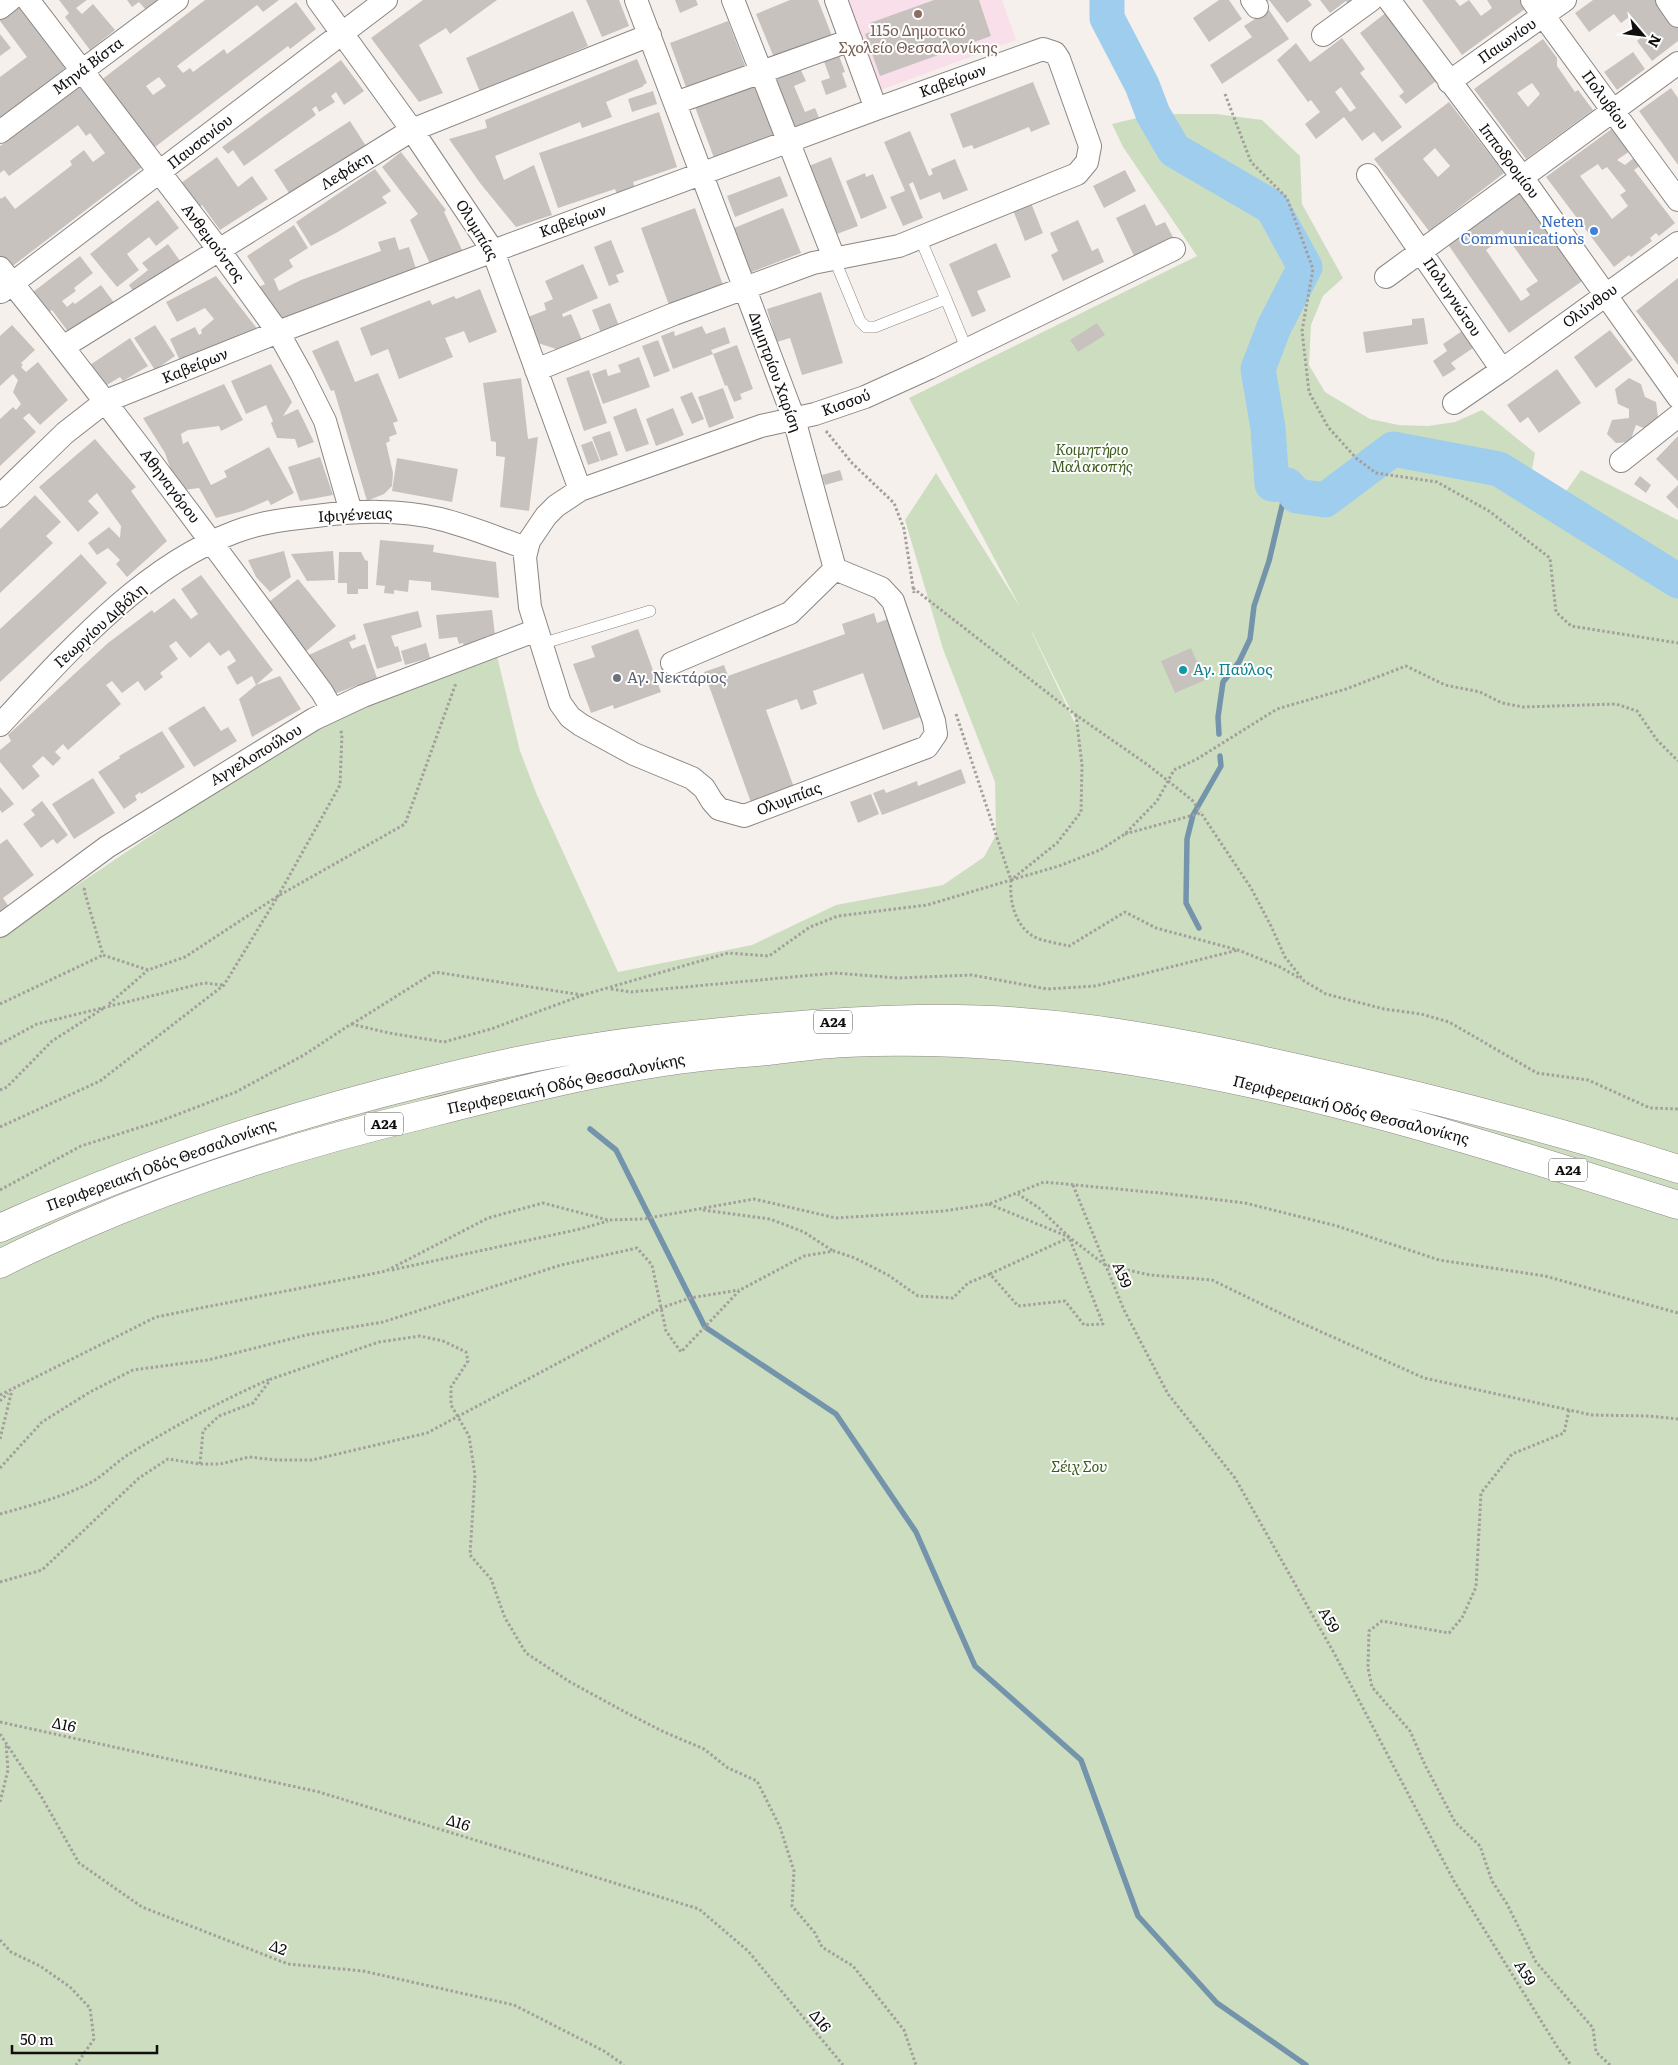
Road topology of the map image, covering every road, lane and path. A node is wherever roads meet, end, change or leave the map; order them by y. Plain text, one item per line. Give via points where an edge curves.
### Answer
1 (10, 0) edge
2 (28, 0) edge
3 (177, 0) edge
4 (318, 0) edge
5 (386, 0) edge
6 (636, 0) edge
7 (836, 0) edge
8 (1372, 0) edge
9 (1389, 0) edge
10 (1565, 0) edge
11 (1667, 0) edge
12 (740, 2) edge
13 (0, 8) edge
14 (1538, 8) edge
15 (1678, 16) edge
16 (342, 33) junction
17 (650, 34) junction
18 (1323, 35) dead end
19 (851, 40) junction
20 (1678, 63) edge
21 (760, 71) junction
22 (82, 72) junction
23 (1449, 82) junction
24 (1225, 94) dead end
25 (675, 102) junction
26 (876, 109) junction
27 (1613, 111) junction
28 (412, 130) junction
29 (0, 132) edge
30 (788, 142) junction
31 (160, 173) junction
32 (701, 174) junction
33 (1368, 175) dead end
34 (1522, 177) junction
35 (1678, 200) edge
36 (920, 238) junction
37 (1678, 243) edge
38 (1174, 249) dead end
39 (219, 250) junction
40 (493, 251) junction
41 (1421, 252) junction
42 (834, 258) junction
43 (1386, 277) dead end
44 (4, 281) edge
45 (744, 288) junction
46 (1605, 296) junction
47 (946, 299) junction
48 (278, 332) junction
49 (63, 347) junction
50 (967, 350) junction
51 (536, 370) junction
52 (1502, 370) junction
53 (1678, 397) edge
54 (106, 401) junction
55 (1454, 403) dead end
56 (804, 416) junction
57 (1678, 416) edge
58 (1621, 461) dead end
59 (580, 490) junction
60 (0, 496) edge
61 (351, 512) junction
62 (212, 542) junction
63 (526, 548) junction
64 (835, 570) junction
65 (912, 588) junction
66 (915, 597) dead end
67 (650, 611) dead end
68 (539, 637) junction
69 (1678, 643) edge
70 (672, 663) dead end
71 (458, 677) dead end
72 (953, 706) dead end
73 (332, 709) junction
74 (1076, 715) junction
75 (0, 725) edge
76 (1678, 761) edge
77 (1168, 781) junction
78 (1201, 813) junction
79 (1124, 834) junction
80 (89, 859) junction
81 (1011, 880) junction
82 (278, 896) junction
83 (0, 926) edge
84 (1238, 950) junction
85 (103, 955) junction
86 (148, 970) junction
87 (1304, 981) junction
88 (224, 985) junction
89 (608, 988) junction
90 (583, 995) junction
91 (0, 1004) edge
92 (108, 1006) junction
93 (351, 1024) junction
94 (0, 1044) edge
95 (0, 1090) edge
96 (1678, 1109) edge
97 (0, 1127) edge
98 (1678, 1169) edge
99 (1073, 1185) junction
100 (0, 1190) edge
101 (1018, 1194) junction
102 (989, 1204) junction
103 (1678, 1205) edge
104 (699, 1209) junction
105 (608, 1220) junction
106 (0, 1228) edge
107 (1069, 1238) junction
108 (834, 1251) junction
109 (0, 1264) edge
110 (1105, 1265) junction
111 (386, 1271) junction
112 (990, 1274) junction
113 (740, 1290) junction
114 (662, 1308) junction
115 (1678, 1313) edge
116 (271, 1379) junction
117 (12, 1389) junction
118 (0, 1395) edge
119 (0, 1401) edge
120 (1570, 1410) junction
121 (458, 1416) junction
122 (1678, 1419) edge
123 (0, 1439) edge
124 (200, 1464) junction
125 (0, 1468) edge
126 (0, 1514) edge
127 (0, 1582) edge
128 (0, 1722) edge
129 (0, 1734) edge
130 (0, 1802) edge
131 (0, 1940) edge
132 (76, 2065) edge
133 (624, 2065) edge
134 (843, 2065) edge
135 (916, 2065) edge
136 (1571, 2065) edge
137 (1610, 2065) edge

1 - 13 street
2 - 22 street, Ανθεμούντος
3 - 22 street, Μηνά Βίστα
4 - 16 street, Ολυμπίας
5 - 16 street, Παυσανίου
6 - 17 street, Δημητρίου Χαρίση
7 - 19 street
8 - 18 street
9 - 23 street, Ιπποδρομίου
10 - 14 street, Παιωνίου
11 - 15 street
12 - 21 street
14 - 23 street, Παιωνίου
14 - 27 street, Πολυβίου
16 - 28 street, Ολυμπίας
16 - 31 street, Παυσανίου
17 - 25 street, Δημητρίου Χαρίση
17 - 28 street, Λεφάκη
19 - 21 street
19 - 26 street
20 - 27 street
21 - 25 street
21 - 30 street
22 - 29 street, Μηνά Βίστα
22 - 31 street, Ανθεμούντος
23 - 34 street, Ιπποδρομίου
24 - 69 path via 1251,162 1286,198 1313,269 1302,331 1309,392 1328,427 1356,458 1376,473 1437,482 1489,511 1550,558 1556,612 1571,626
25 - 32 street, Δημητρίου Χαρίση
26 - 30 street, Καβείρων
26 - 36 street, Καβείρων via 1043,49 1055,53 1059,59 1089,140 1091,151 1077,174
27 - 34 street
27 - 35 street, Πολυβίου
28 - 39 street, Λεφάκη
28 - 40 street, Ολυμπίας
30 - 32 street, Καβείρων
30 - 42 street
31 - 39 street, Ανθεμούντος
31 - 44 street, Παυσανίου
32 - 40 street, Καβείρων
32 - 45 street, Δημητρίου Χαρίση
33 - 41 street, Πολυγνώτου
34 - 41 street
34 - 46 street, Ιπποδρομίου
36 - 42 street via 887,250
36 - 47 lane
37 - 46 street, Ολύνθου
38 - 50 street, Κισσού
39 - 48 street, Ανθεμούντος
39 - 49 street, Λεφάκη
40 - 48 street, Καβείρων
40 - 51 street, Ολυμπίας
41 - 43 street
41 - 52 street, Πολυγνώτου
42 - 45 street
42 - 47 lane via 860,321 866,327 875,327
44 - 49 street, Αθηναγόρου
45 - 51 street
45 - 56 street, Δημητρίου Χαρίση
46 - 52 street, Ολύνθου
46 - 53 street, Ιπποδρομίου
47 - 50 lane
48 - 54 street, Καβείρων
48 - 61 street, Ανθεμούντος via 325,421
49 - 54 street, Αθηναγόρου
50 - 56 street, Κισσού via 886,388
51 - 59 street, Ολυμπίας
52 - 55 street
54 - 60 street, Καβείρων via 65,433
54 - 62 street, Αθηναγόρου
56 - 59 street, Κισσού via 753,428
56 - 64 street, Δημητρίου Χαρίση
56 - 65 path via 828,434 852,463 894,503 904,529
57 - 58 street
59 - 63 street, Κισσού via 546,516
61 - 62 street, Ιφιγένειας via 274,522 247,528
61 - 63 street, Ιφιγένειας via 397,512 438,518
62 - 73 street, Αθηναγόρου
62 - 75 street, Γεωργίου Διβόλη via 179,559 112,611
63 - 68 street, Ολυμπίας via 528,593
64 - 68 street, Ολυμπίας via 881,588 893,601 936,734 927,747 744,816 719,809 692,778 634,754 570,717 560,703
64 - 70 street via 790,614
65 - 66 path
65 - 74 path
67 - 68 lane
68 - 73 street, Αγγελοπούλου
71 - 82 path via 405,824
72 - 81 path
73 - 80 street, Αγγελοπούλου
73 - 82 path via 342,734 340,785
74 - 77 path
74 - 81 path via 1082,765 1081,812 1057,843
76 - 77 path via 1657,740 1637,711 1616,704 1524,707 1502,703 1480,692 1445,685 1406,666 1346,689 1277,709 1174,770
77 - 78 path via 1192,800
77 - 79 path via 1157,801
78 - 79 path
78 - 87 path via 1251,888 1285,957
79 - 81 path via 1100,850
80 - 83 street, Αγγελοπούλου
80 - 85 path via 96,870 84,890
81 - 84 path via 1016,921 1037,938 1070,946 1125,912 1156,928
81 - 89 path via 927,905 838,916 810,927 770,956 728,954
82 - 86 path via 184,957
82 - 88 path
84 - 87 path
84 - 89 path via 1095,986 1047,988 972,975 898,978 835,973 630,992
85 - 86 path
85 - 91 path
86 - 92 path
87 - 96 path via 1326,994 1384,1010 1421,1014 1449,1022 1536,1074 1588,1080 1650,1108
88 - 92 path via 204,983
88 - 97 path via 100,1081
89 - 90 path
90 - 93 path via 490,1030 444,1042 389,1034
90 - 93 path via 435,972
92 - 94 path via 37,1024
92 - 95 path via 52,1041 7,1087
93 - 100 path via 304,1055 236,1092 163,1120 80,1146
98 - 106 highway, Περιφερειακή Οδός Θεσσαλονίκης / Α24 via 1441,1100 1198,1048 1089,1028 1042,1023 892,1019 656,1038 460,1073 323,1108 216,1142 70,1197
99 - 101 path via 1044,1182
99 - 110 path, Α59
99 - 115 path via 1245,1203 1337,1226 1439,1260 1545,1276
101 - 102 path
101 - 107 path via 1039,1208
102 - 104 path via 944,1211 836,1218 754,1199
102 - 107 path
103 - 109 highway, Περιφερειακή Οδός Θεσσαλονίκης / Α24 via 1431,1130 1289,1091 1228,1078 1012,1046 844,1043 664,1062 520,1090 367,1128 233,1168 141,1201
104 - 105 path via 643,1219
104 - 108 path via 770,1219 804,1232
105 - 111 path via 580,1229
105 - 111 path via 544,1203 488,1218
107 - 110 path
107 - 112 path
107 - 112 path via 1103,1324 1084,1325 1065,1301 1018,1306
108 - 112 path via 888,1275 918,1296 953,1298 968,1283
108 - 113 path via 804,1256
110 - 120 path via 1150,1275 1212,1280 1424,1378
110 - 136 path, Α59 via 1124,1310 1168,1394 1235,1478 1334,1653 1454,1881
111 - 117 path via 156,1318
113 - 114 path via 690,1298
113 - 114 path via 681,1352 666,1331
114 - 121 path
114 - 125 path via 652,1265 637,1248 561,1266 383,1322 306,1335 208,1360 133,1370 42,1422
116 - 121 path via 380,1342 420,1336 443,1341 466,1352 468,1360 451,1387 451,1406
116 - 124 path via 253,1403 219,1416 203,1431
116 - 126 path via 231,1396 161,1435 124,1457 88,1485
117 - 118 path
117 - 119 path
117 - 123 path
120 - 122 path via 1592,1415
120 - 137 path via 1564,1433 1512,1454 1481,1493 1476,1587 1462,1618 1449,1633 1382,1621 1369,1631 1368,1668 1372,1687 1410,1731 1424,1765 1455,1822 1480,1846 1492,1881 1536,1962 1593,2028 1596,2052
121 - 124 path via 427,1434 312,1460 249,1457 220,1464
121 - 135 path via 469,1436 475,1475 470,1555 491,1579 505,1618 526,1653 570,1682 664,1732 704,1749 728,1768 758,1781 780,1827 794,1871 792,1906 822,1947 853,1966 904,2030
124 - 127 path via 168,1459 139,1478 42,1570
128 - 134 path, Δ16 via 319,1792 699,1909 748,1951
129 - 130 path via 6,1744 8,1770
129 - 133 path, Δ2 via 41,1796 79,1863 142,1907 288,1964 362,1971 514,2005 604,2051
131 - 132 path via 11,1952 40,1966 70,1988 90,2008 94,2039

